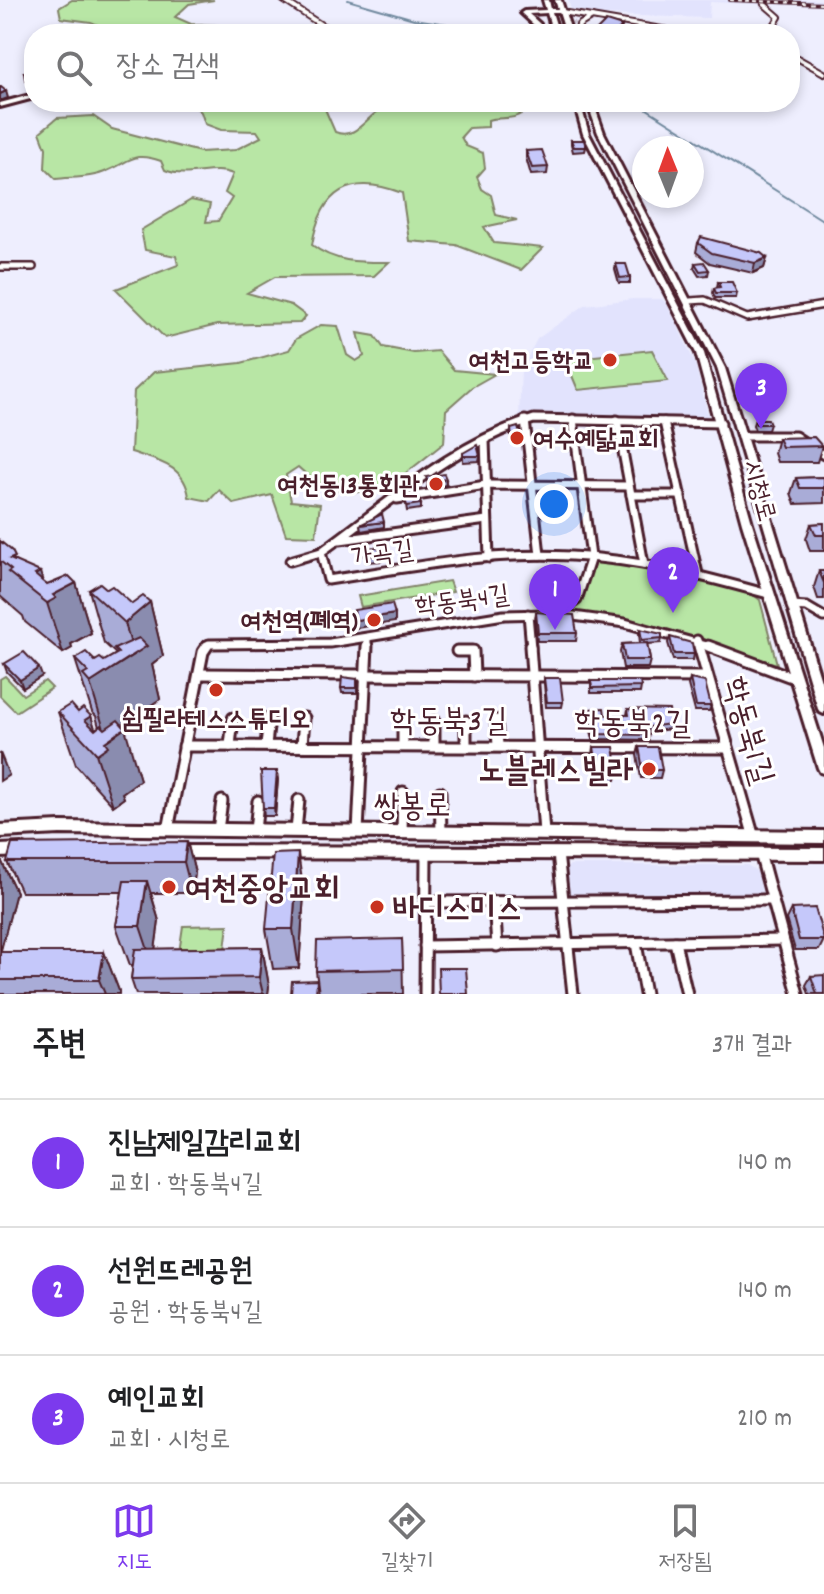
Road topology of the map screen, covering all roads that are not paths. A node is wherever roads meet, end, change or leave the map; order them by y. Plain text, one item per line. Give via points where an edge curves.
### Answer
1 (283, 0) edge
2 (546, 0) edge
3 (558, 0) edge
4 (291, 1) edge
5 (764, 4) dead end
6 (548, 10) junction
7 (561, 11) junction
8 (585, 16) junction
9 (592, 17) junction
10 (575, 22) tunnel mouth
11 (316, 24) edge
12 (537, 24) edge
13 (553, 24) edge
14 (566, 24) edge
15 (581, 24) tunnel mouth
16 (633, 24) edge
17 (775, 24) edge
18 (800, 60) edge
19 (824, 73) edge
20 (24, 99) edge
21 (0, 105) edge
22 (580, 112) edge
23 (594, 112) edge
24 (0, 267) edge
25 (33, 267) dead end
26 (690, 301) junction
27 (675, 302) junction
28 (824, 305) edge
29 (573, 419) junction
30 (525, 420) junction
31 (617, 420) junction
32 (664, 422) junction
33 (721, 423) junction
34 (743, 436) junction
35 (485, 440) junction
36 (824, 455) edge
37 (533, 484) junction
38 (486, 485) junction
39 (582, 485) junction
40 (629, 486) junction
41 (631, 495) junction
42 (681, 495) junction
43 (393, 500) junction
44 (487, 520) junction
45 (747, 523) junction
46 (767, 523) junction
47 (338, 540) junction
48 (321, 552) junction
49 (540, 555) junction
50 (591, 557) junction
51 (489, 558) junction
52 (290, 561) dead end
53 (644, 564) junction
54 (698, 574) junction
55 (768, 594) junction
56 (791, 606) junction
57 (528, 614) junction
58 (556, 614) junction
59 (824, 617) edge
60 (367, 638) junction
61 (697, 640) junction
62 (457, 651) dead end
63 (199, 674) junction
64 (365, 675) junction
65 (474, 676) junction
66 (532, 676) junction
67 (707, 677) junction
68 (794, 678) junction
69 (824, 709) edge
70 (233, 718) dead end
71 (269, 718) dead end
72 (304, 718) dead end
73 (496, 720) dead end
74 (403, 721) dead end
75 (434, 721) dead end
76 (466, 721) dead end
77 (266, 745) junction
78 (302, 745) junction
79 (362, 745) junction
80 (403, 745) junction
81 (434, 745) junction
82 (466, 745) junction
83 (498, 745) junction
84 (537, 745) junction
85 (184, 746) junction
86 (230, 746) junction
87 (728, 748) junction
88 (824, 768) edge
89 (403, 792) dead end
90 (440, 792) dead end
91 (299, 800) dead end
92 (222, 801) dead end
93 (258, 801) dead end
94 (0, 829) edge
95 (168, 830) junction
96 (218, 830) junction
97 (255, 831) junction
98 (296, 831) junction
99 (358, 832) junction
100 (402, 832) junction
101 (441, 832) junction
102 (544, 833) junction
103 (753, 834) junction
104 (824, 837) edge
105 (36, 850) edge
106 (0, 851) edge
107 (164, 852) joint
108 (426, 852) junction
109 (558, 852) junction
110 (760, 852) junction
111 (824, 854) edge
112 (772, 900) junction
113 (563, 901) junction
114 (425, 902) junction
115 (494, 903) junction
116 (783, 940) junction
117 (675, 942) junction
118 (636, 943) junction
119 (568, 945) junction
120 (425, 946) junction
121 (497, 946) junction
122 (425, 994) edge
123 (573, 994) edge
124 (645, 994) edge
125 (687, 994) edge
126 (798, 994) edge

1 - 4 street
2 - 6 street
3 - 7 street
4 - 11 street
5 - 17 street via 779,17
6 - 7 street
6 - 12 street via 524,14
6 - 13 street
7 - 8 street
7 - 14 street
8 - 9 street
8 - 10 street
9 - 15 street
9 - 16 street
18 - 19 street
20 - 21 street
22 - 27 street, 시청로 via 586,134
23 - 26 street, 시청로
24 - 25 street
26 - 27 street
26 - 28 street via 705,300 747,318
26 - 34 street, 시청로 via 721,368
27 - 33 street, 시청로 via 700,353
29 - 30 street, 가곡길
29 - 31 street, 가곡길
29 - 39 street
30 - 35 street, 가곡길
30 - 37 street
31 - 32 street, 가곡길
31 - 40 street
32 - 33 street, 가곡길
32 - 42 street
33 - 45 street, 시청로
34 - 36 street via 795,436
34 - 46 street, 시청로
35 - 38 street
35 - 43 street, 가곡길
37 - 38 street, 가곡길
37 - 39 street, 가곡길
37 - 49 street
38 - 43 street, 가곡길
38 - 44 street
39 - 40 street, 가곡길
39 - 50 street
40 - 41 street
41 - 42 street
41 - 53 street
42 - 54 street
43 - 47 street, 가곡길
44 - 47 street, 가곡길
44 - 51 street
45 - 46 street
45 - 55 street, 시청로
46 - 56 street, 시청로
47 - 48 street, 가곡길
48 - 51 street, 가곡길 via 328,580
48 - 52 street
49 - 50 street, 가곡길
49 - 51 street, 가곡길
50 - 53 street, 가곡길
50 - 58 street via 577,600
53 - 54 street, 가곡길
54 - 55 street, 가곡길
55 - 68 street, 시청로
56 - 59 street via 807,607
56 - 69 street, 시청로
57 - 58 street, 학동북4길
57 - 60 street, 학동북4길
57 - 66 street, 학동북2길
58 - 61 street, 학동북4길 via 618,621
60 - 63 street, 학동북4길 via 330,643 216,642 204,650
60 - 64 street, 학동북3길
61 - 67 street, 학동북1길
61 - 68 street, 학동북4길
62 - 65 street via 473,651
63 - 64 street
63 - 85 street, 학동북4길
64 - 65 street, 학동북3길
64 - 79 street, 학동북3길
65 - 66 street, 학동북3길
66 - 67 street, 학동북2길
66 - 84 street, 학동북2길
67 - 87 street, 학동북1길
68 - 88 street, 시청로
70 - 86 street
71 - 77 street
72 - 78 street
73 - 83 street
74 - 80 street
75 - 81 street
76 - 82 street
77 - 78 street
77 - 86 street
78 - 79 street
79 - 80 street, 학동북3길
79 - 99 street, 학동북3길
80 - 81 street, 학동북3길
81 - 82 street, 학동북3길
82 - 83 street, 학동북3길
83 - 84 street, 학동북3길
84 - 87 street, 학동북2길
84 - 102 street, 학동북2길
85 - 86 street
85 - 95 street, 학동북4길
87 - 103 street, 학동북1길
89 - 100 street
90 - 101 street
91 - 98 street
92 - 96 street
93 - 97 street
94 - 95 street, 쌍봉로
95 - 96 street, 쌍봉로
95 - 107 street, 학동북4길
96 - 97 street, 쌍봉로
97 - 98 street, 쌍봉로
98 - 99 street, 쌍봉로
99 - 100 street, 쌍봉로
100 - 101 street, 쌍봉로
101 - 102 street, 쌍봉로
102 - 103 street, 쌍봉로
103 - 104 street, 쌍봉로
105 - 106 street
107 - 108 street, 쌍봉로
108 - 109 street, 쌍봉로
108 - 114 street
109 - 110 street, 쌍봉로
109 - 113 street
110 - 111 street, 쌍봉로
110 - 112 street
112 - 113 street
112 - 116 street
113 - 115 street
113 - 119 street
114 - 115 street
114 - 120 street
115 - 121 street
116 - 117 street
116 - 126 street
117 - 118 street
117 - 125 street
118 - 119 street
118 - 124 street
119 - 121 street
119 - 123 street
120 - 121 street
120 - 122 street

